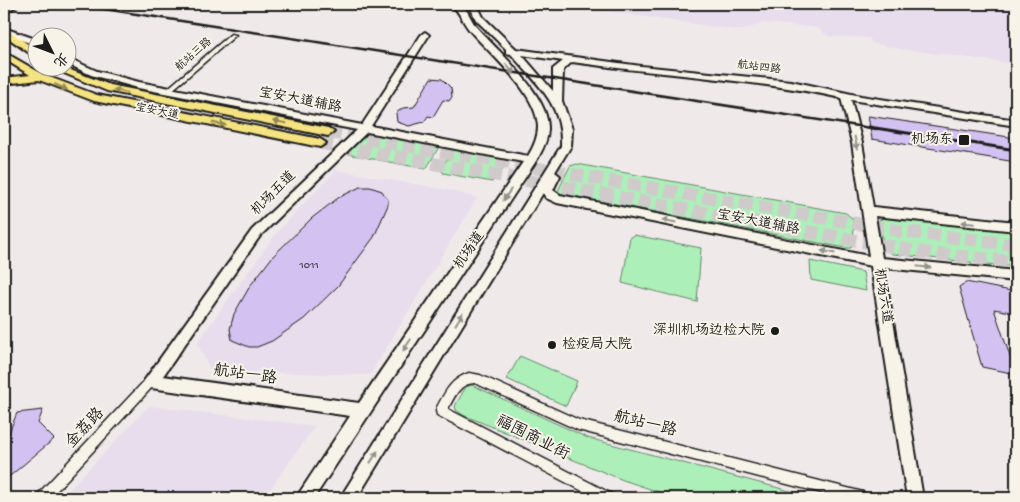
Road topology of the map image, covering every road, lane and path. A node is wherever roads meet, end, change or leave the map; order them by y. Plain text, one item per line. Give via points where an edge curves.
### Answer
1 (16, 4) edge
2 (457, 4) edge
3 (473, 4) edge
4 (4, 11) edge
5 (4, 31) edge
6 (233, 35) dead end
7 (425, 35) dead end
8 (28, 39) edge
9 (28, 49) edge
10 (512, 50) junction
11 (497, 54) junction
12 (4, 55) edge
13 (571, 59) junction
14 (14, 62) junction
15 (78, 65) edge
16 (28, 70) edge
17 (78, 76) edge
18 (31, 78) edge
19 (42, 78) edge
20 (4, 81) edge
21 (168, 91) junction
22 (845, 95) junction
23 (557, 101) junction
24 (1016, 123) edge
25 (365, 128) junction
26 (328, 132) tunnel mouth
27 (320, 143) tunnel mouth
28 (566, 146) junction
29 (530, 160) junction
30 (868, 211) junction
31 (1016, 226) edge
32 (876, 262) junction
33 (1016, 276) edge
34 (151, 381) junction
35 (441, 410) joint
36 (363, 411) junction
37 (42, 498) edge
38 (304, 498) edge
39 (348, 498) edge
40 (608, 498) edge
41 (863, 498) edge
42 (915, 498) edge

1 - 4 main road
2 - 11 main road, 机场道 via 463,10 467,23
3 - 10 main road via 479,18
5 - 8 main road
5 - 9 main road
6 - 21 street, 航站三路
7 - 25 main road, 机场五道
10 - 11 main road, 航站四路
10 - 13 main road, 航站四路
10 - 23 main road
11 -> 29 main road, 机场道 via 524,86 543,123 543,136
12 - 14 main road, 宝安大道
13 - 22 main road, 航站四路 via 791,84
13 - 23 main road via 558,69
14 - 16 main road, 宝安大道
14 - 20 main road
15 - 21 main road, 宝安大道辅路 via 108,78
26 -> 17 main road, 宝安大道 via 107,88
18 - 20 main road
19 -> 27 main road, 宝安大道 via 108,102
21 - 25 main road, 宝安大道辅路
22 - 24 main road, 航站四路
22 -> 30 main road, 机场六道
23 - 28 main road via 567,129
25 - 29 main road, 宝安大道辅路
25 - 34 main road, 机场五道 via 256,233
32 -> 28 main road, 宝安大道辅路 via 557,199 547,190 562,162
39 -> 28 main road, 机场道
29 -> 36 main road, 机场道
31 -> 30 main road
30 - 32 main road, 机场六道
32 -> 33 main road, 宝安大道辅路
32 - 42 main road, 机场六道
34 - 36 main road, 航站一路
34 - 37 street, 金荔路
35 - 40 street, 福围商业街
35 - 41 street, 航站一路 via 460,380 476,378 578,425
36 - 38 main road, 机场道

